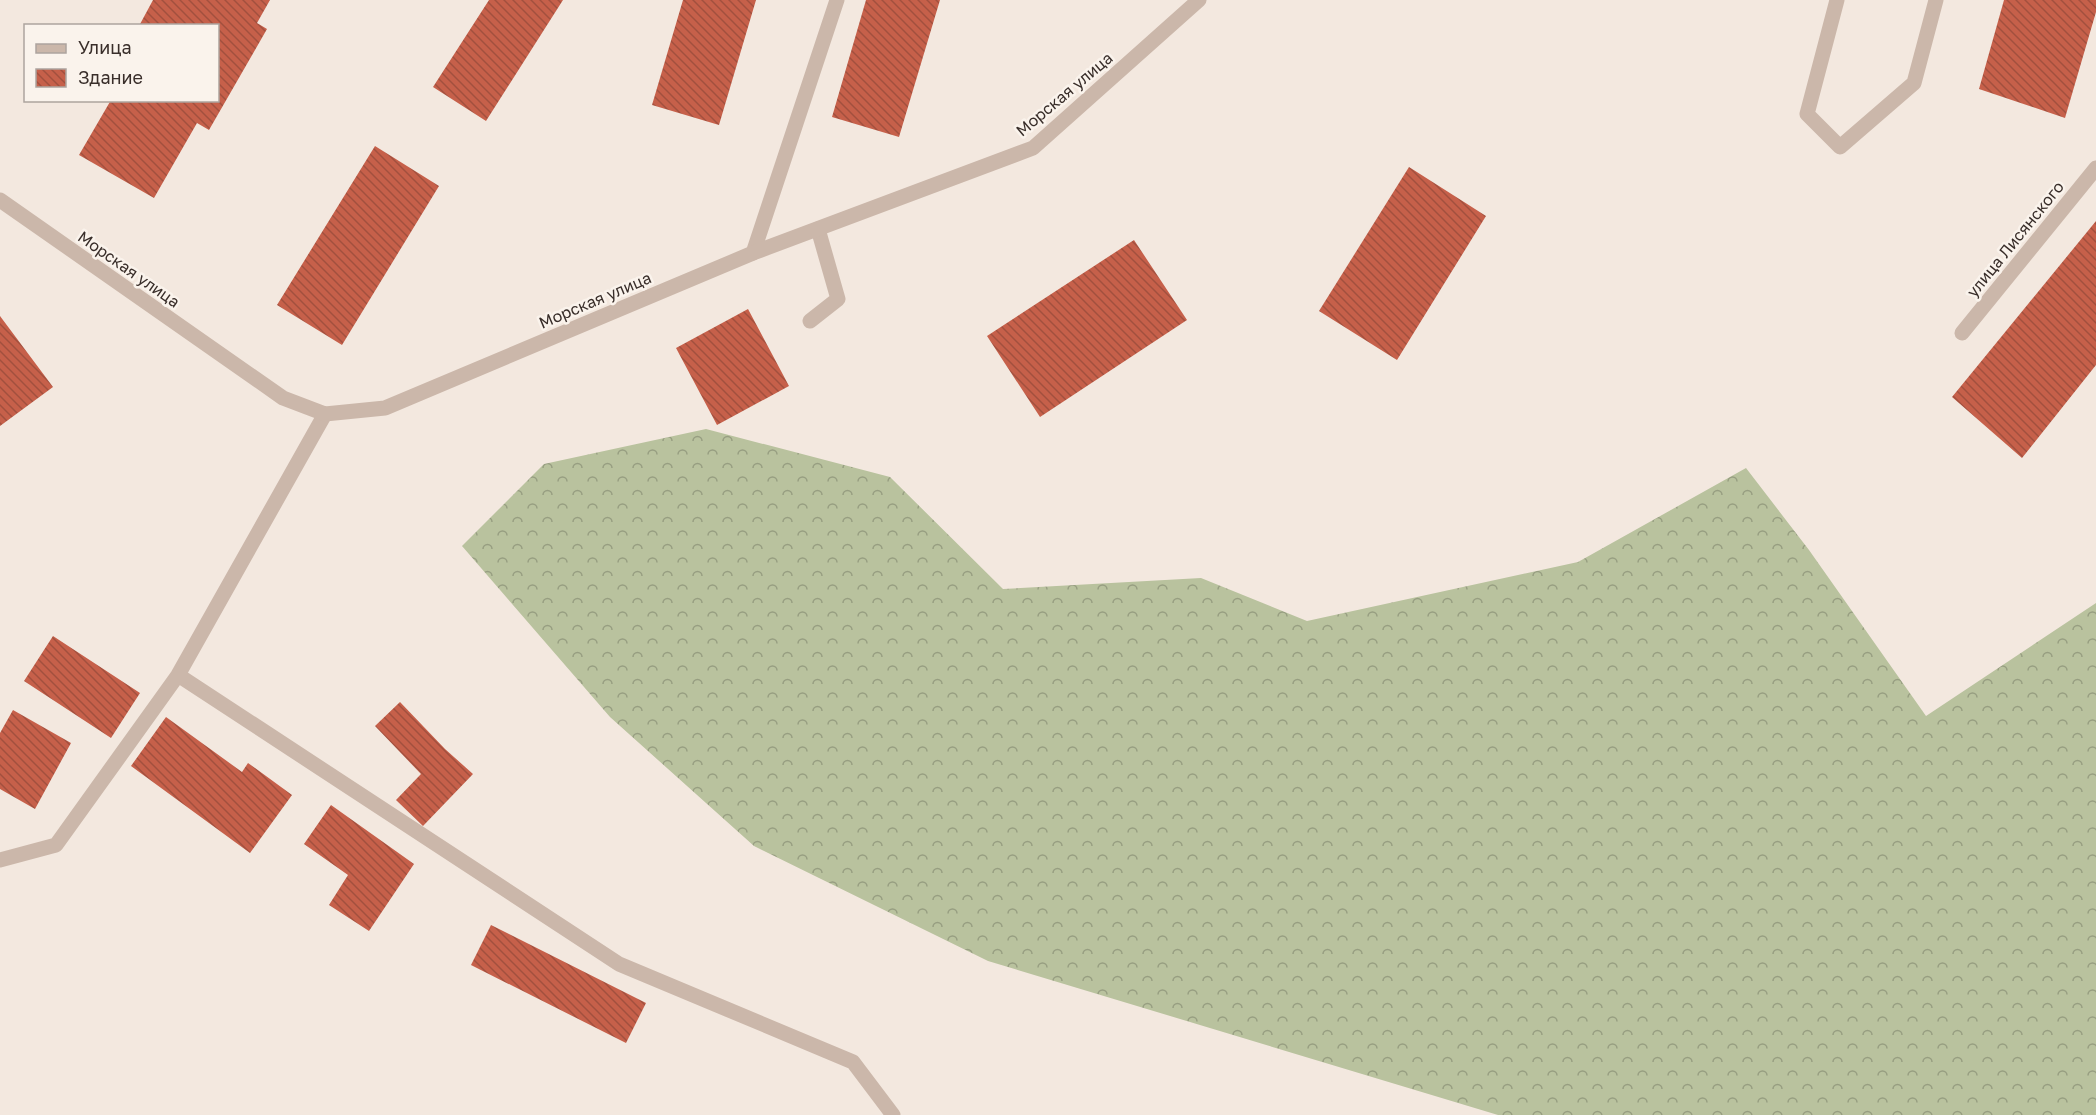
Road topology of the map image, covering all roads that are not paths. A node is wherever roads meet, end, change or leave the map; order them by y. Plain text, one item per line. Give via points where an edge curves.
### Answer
1 (837, 0) edge
2 (1199, 0) edge
3 (1837, 0) edge
4 (1936, 0) edge
5 (2096, 168) edge
6 (0, 200) edge
7 (818, 229) junction
8 (753, 253) junction
9 (810, 321) dead end
10 (1962, 333) dead end
11 (325, 414) junction
12 (178, 675) junction
13 (0, 860) edge
14 (893, 1115) edge

1 - 8 street
2 - 7 street, Морская улица via 1033,148
3 - 4 street via 1807,114 1840,147 1914,83
5 - 10 street, улица Лисянского
6 - 11 street, Морская улица via 283,398
7 - 8 street, Морская улица
7 - 9 street via 838,299
8 - 11 street, Морская улица via 385,408
11 - 12 street
12 - 13 street via 56,845
12 - 14 street via 619,964 853,1062

